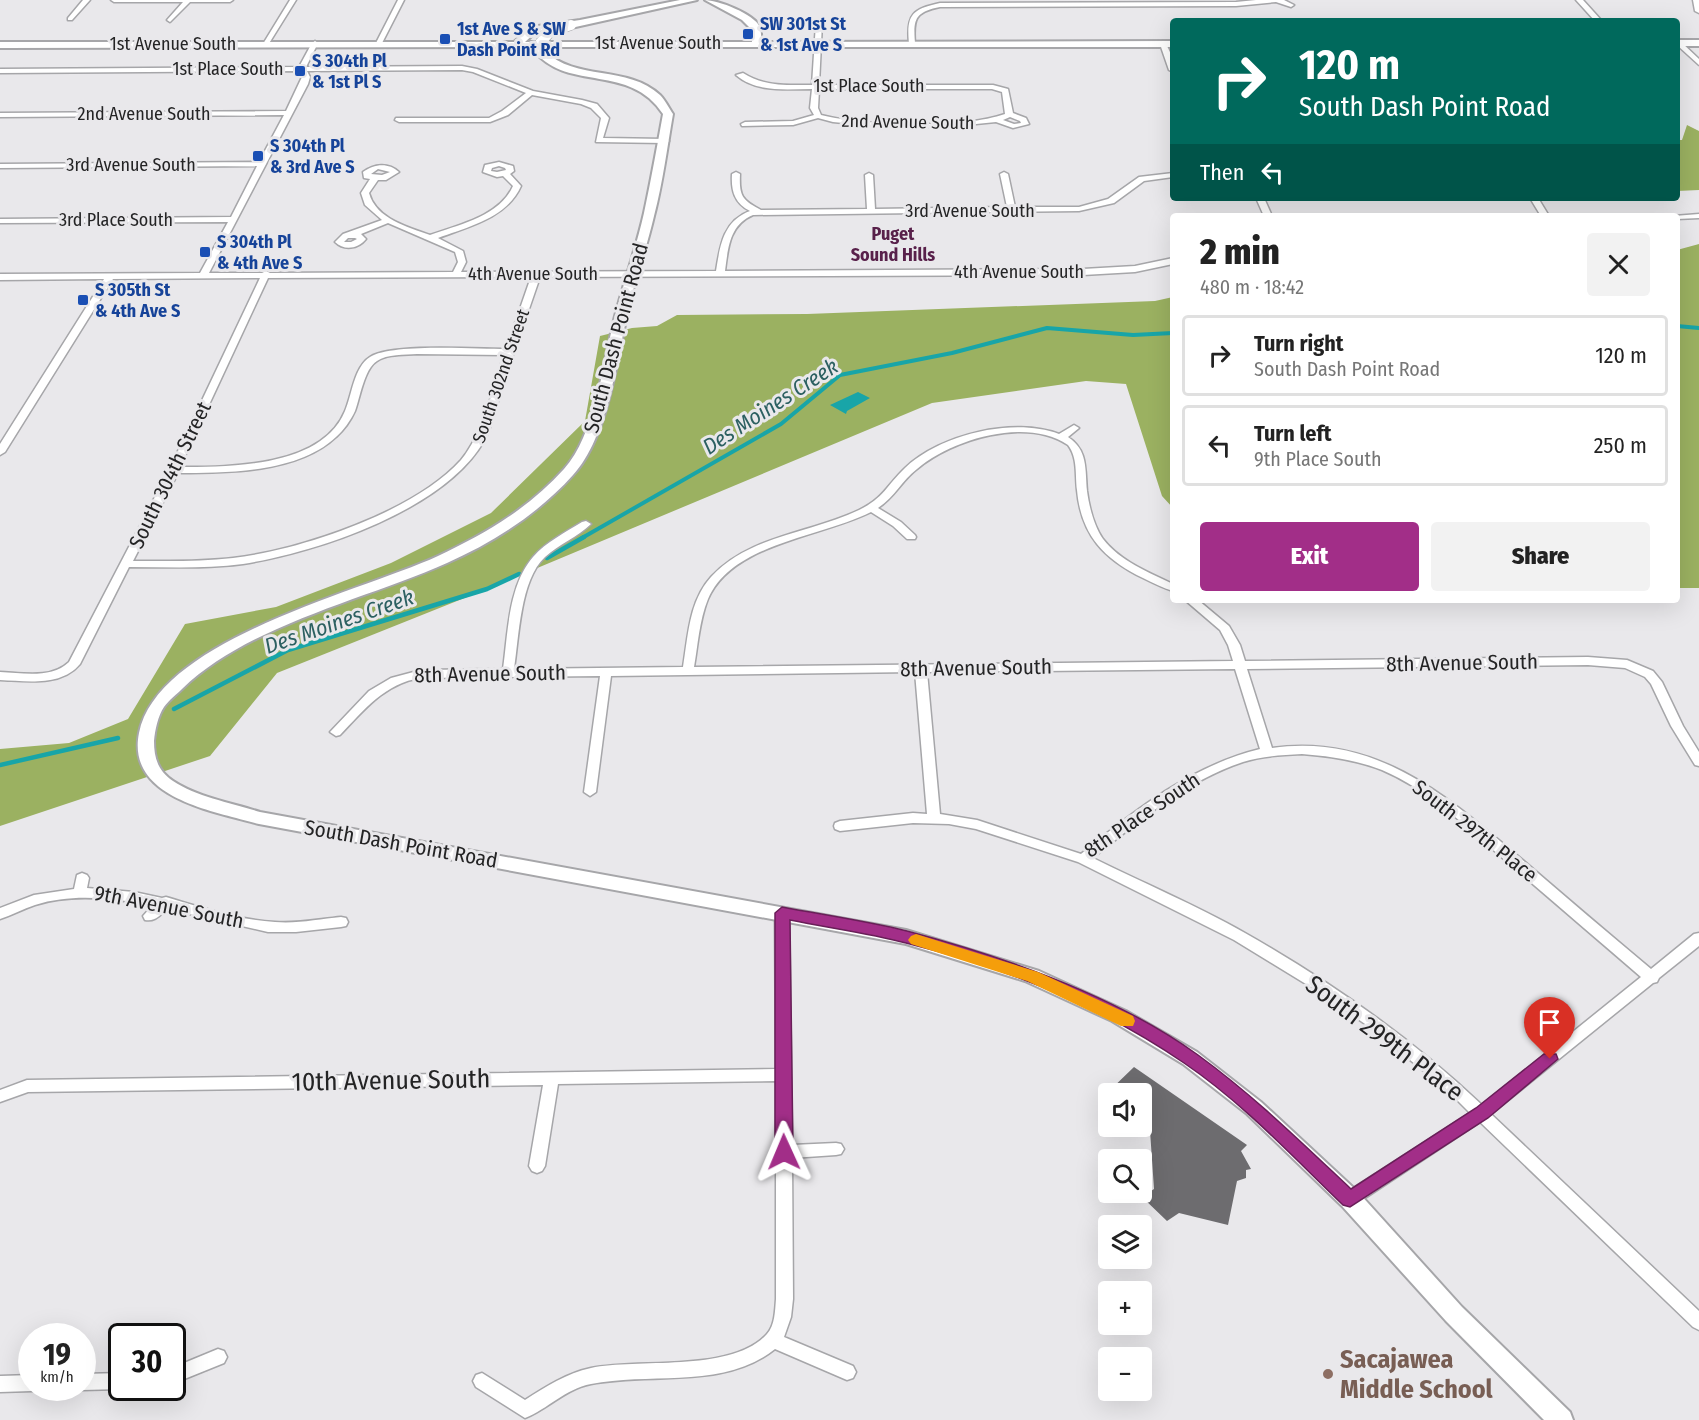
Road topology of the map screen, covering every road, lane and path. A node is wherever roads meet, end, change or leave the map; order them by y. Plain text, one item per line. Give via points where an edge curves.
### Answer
1 (87, 0) edge
2 (114, 0) edge
3 (230, 0) edge
4 (293, 0) edge
5 (401, 0) edge
6 (693, 0) edge
7 (709, 0) edge
8 (1276, 0) edge
9 (1579, 0) edge
10 (1696, 0) edge
11 (187, 2) junction
12 (984, 2) edge
13 (1112, 2) edge
14 (1291, 5) dead end
15 (1698, 11) edge
16 (1596, 18) edge
17 (70, 19) dead end
18 (170, 20) dead end
19 (594, 20) junction
20 (819, 23) dead end
21 (315, 43) junction
22 (380, 43) junction
23 (518, 43) junction
24 (757, 43) junction
25 (817, 43) junction
26 (912, 43) junction
27 (1680, 43) edge
28 (1699, 43) edge
29 (266, 44) junction
30 (1168, 44) edge
31 (0, 45) edge
32 (1680, 45) edge
33 (1699, 63) edge
34 (302, 69) junction
35 (0, 71) edge
36 (740, 75) dead end
37 (815, 86) junction
38 (531, 93) junction
39 (289, 112) junction
40 (0, 115) edge
41 (818, 117) junction
42 (1003, 118) junction
43 (399, 120) dead end
44 (745, 124) dead end
45 (664, 141) junction
46 (263, 164) junction
47 (0, 166) edge
48 (505, 173) dead end
49 (736, 174) dead end
50 (1004, 174) dead end
51 (868, 175) dead end
52 (1170, 175) edge
53 (374, 179) dead end
54 (1012, 210) junction
55 (871, 211) junction
56 (758, 212) junction
57 (1699, 216) edge
58 (1680, 217) edge
59 (232, 219) junction
60 (0, 221) edge
61 (387, 221) junction
62 (353, 235) dead end
63 (433, 237) junction
64 (1170, 262) edge
65 (266, 274) junction
66 (456, 274) junction
67 (632, 274) junction
68 (111, 275) junction
69 (204, 275) junction
70 (536, 275) junction
71 (720, 275) junction
72 (0, 277) edge
73 (510, 352) junction
74 (1074, 428) dead end
75 (1060, 437) junction
76 (0, 452) edge
77 (174, 470) junction
78 (871, 508) junction
79 (586, 525) dead end
80 (911, 537) dead end
81 (126, 564) junction
82 (1170, 586) edge
83 (1195, 603) edge
84 (1240, 665) junction
85 (921, 669) junction
86 (688, 671) junction
87 (606, 672) junction
88 (508, 673) junction
89 (0, 676) edge
90 (336, 732) dead end
91 (1268, 753) junction
92 (1699, 762) edge
93 (590, 792) dead end
94 (934, 818) junction
95 (840, 826) dead end
96 (1083, 859) junction
97 (166, 902) junction
98 (782, 913) junction
99 (0, 914) edge
100 (150, 916) dead end
101 (341, 922) dead end
102 (1699, 938) edge
103 (1652, 978) junction
104 (783, 1075) junction
105 (552, 1078) junction
106 (0, 1096) edge
107 (1482, 1113) junction
108 (836, 1149) dead end
109 (784, 1152) junction
110 (537, 1166) dead end
111 (1350, 1199) junction
112 (1698, 1318) edge
113 (773, 1340) junction
114 (218, 1357) dead end
115 (186, 1370) edge
116 (848, 1372) dead end
117 (482, 1381) dead end
118 (18, 1383) edge
119 (0, 1384) edge
120 (521, 1415) edge
121 (1561, 1420) edge

1 - 17 street
2 - 11 street
3 - 11 street
4 - 29 street
5 - 22 street
6 - 19 main road
7 - 24 main road via 745,18 755,27
8 - 13 street via 1236,4
8 - 14 street
9 - 16 street
10 - 15 street
11 - 18 street
12 - 13 street
12 - 26 street via 944,4 921,10 910,21
19 - 23 main road via 534,29
19 - 45 main road, South Dash Point Road, bridge via 550,32 540,43 540,52 547,60 647,89 664,104 668,114
20 - 25 street
21 - 22 main road, 1st Avenue South
21 - 29 main road, 1st Avenue South
21 - 34 street
22 - 23 main road, 1st Avenue South
23 - 24 main road, 1st Avenue South
24 - 25 main road, 1st Avenue South
25 - 26 main road, 1st Avenue South
25 - 37 street
26 - 30 main road, 1st Avenue South
27 - 28 main road
29 - 31 main road, 1st Avenue South
32 - 33 street
34 - 35 street, 1st Place South
34 - 38 street, 1st Place South via 462,68
34 - 39 street via 304,84
36 - 37 street, 1st Place South via 764,86
37 - 41 street via 814,111
37 - 42 street, 1st Place South via 1001,88 1007,94
38 - 43 street via 490,120
38 - 45 street, 1st Place South via 594,106 605,118 599,140
39 - 40 street, 2nd Avenue South
39 - 46 street
41 - 42 street, 2nd Avenue South via 860,124 970,124
41 - 44 street via 792,123
42 - 42 street, 2nd Avenue South via 1014,126 1025,121
45 - 67 main road, South Dash Point Road
46 - 47 street, 3rd Avenue South
46 - 59 street
48 - 63 street via 517,186 510,200
49 - 56 street via 739,201
50 - 54 street
51 - 55 street
52 - 54 street, 3rd Avenue South via 1142,179 1111,201 1095,207
53 - 61 street via 368,184 365,199
54 - 55 street, 3rd Avenue South
55 - 56 street, 3rd Avenue South
56 - 71 street via 742,216 731,225
57 - 58 street
59 - 60 street, 3rd Place South
59 - 69 street
61 - 62 street
61 - 63 street
63 - 66 street via 462,256
64 - 71 street, 4th Avenue South via 1135,269 1083,272
65 - 66 street, 4th Avenue South
65 - 69 street, 4th Avenue South
65 - 77 street, South 304th Street
66 - 70 street, 4th Avenue South
67 - 70 street, 4th Avenue South
67 - 71 street, 4th Avenue South
67 - 98 main road, South Dash Point Road via 590,439 556,485 505,527 462,551 290,619 210,658 173,686 157,705 149,723 146,757 153,772 166,785 259,818
68 - 69 street, 4th Avenue South
68 - 72 street, 4th Avenue South
68 - 76 street
70 - 73 street, South 302nd Street
73 - 77 street via 382,356 368,365 346,418 332,435 300,453 229,470
73 - 81 street, South 302nd Street via 480,440 456,472 432,491 335,535 280,553 216,563
74 - 75 street
75 - 78 street via 1009,431 954,442 911,468 891,494
75 - 82 street via 1072,444 1079,455 1085,505 1100,541 1127,565
77 - 81 street, South 304th Street
78 - 80 street
78 - 86 street via 764,548 727,568 710,586 699,615
79 - 88 street via 547,550 530,570
81 - 89 street, South 304th Street via 67,671 49,676
83 - 84 street via 1225,628
84 - 85 street, 8th Avenue South
84 - 91 street
84 - 92 street, 8th Avenue South via 1588,662 1638,668 1656,682
85 - 86 street, 8th Avenue South
85 - 94 street
86 - 87 street, 8th Avenue South
87 - 88 street, 8th Avenue South
87 - 93 street
88 - 90 street, 8th Avenue South via 404,676 379,689
91 - 96 street, 8th Place South via 1240,759 1181,786 1148,806
91 - 103 street, South 297th Place via 1334,754 1406,776 1461,815
94 - 95 street, 8th Place South
94 - 96 street, 8th Place South via 977,825
96 - 107 street, South 299th Place via 1239,936 1324,988 1403,1046
97 - 99 street, 9th Avenue South via 81,885
97 - 100 street
97 - 101 street, 9th Avenue South via 268,926
98 - 104 street
98 - 111 main road, South Dash Point Road via 906,937 977,958 1032,976 1119,1016 1190,1058 1254,1108
102 - 103 street
103 - 107 street
104 - 105 street, 10th Avenue South
104 - 109 street
105 - 106 street, 10th Avenue South via 27,1086
105 - 110 street
107 - 111 street
107 - 112 street, South 299th Place
108 - 109 street
109 - 113 street via 784,1306
111 - 121 main road, South Dash Point Road via 1454,1314
113 - 116 street
113 - 120 street via 756,1352 718,1365 589,1377 560,1387
114 - 115 street
117 - 120 street
118 - 119 street

